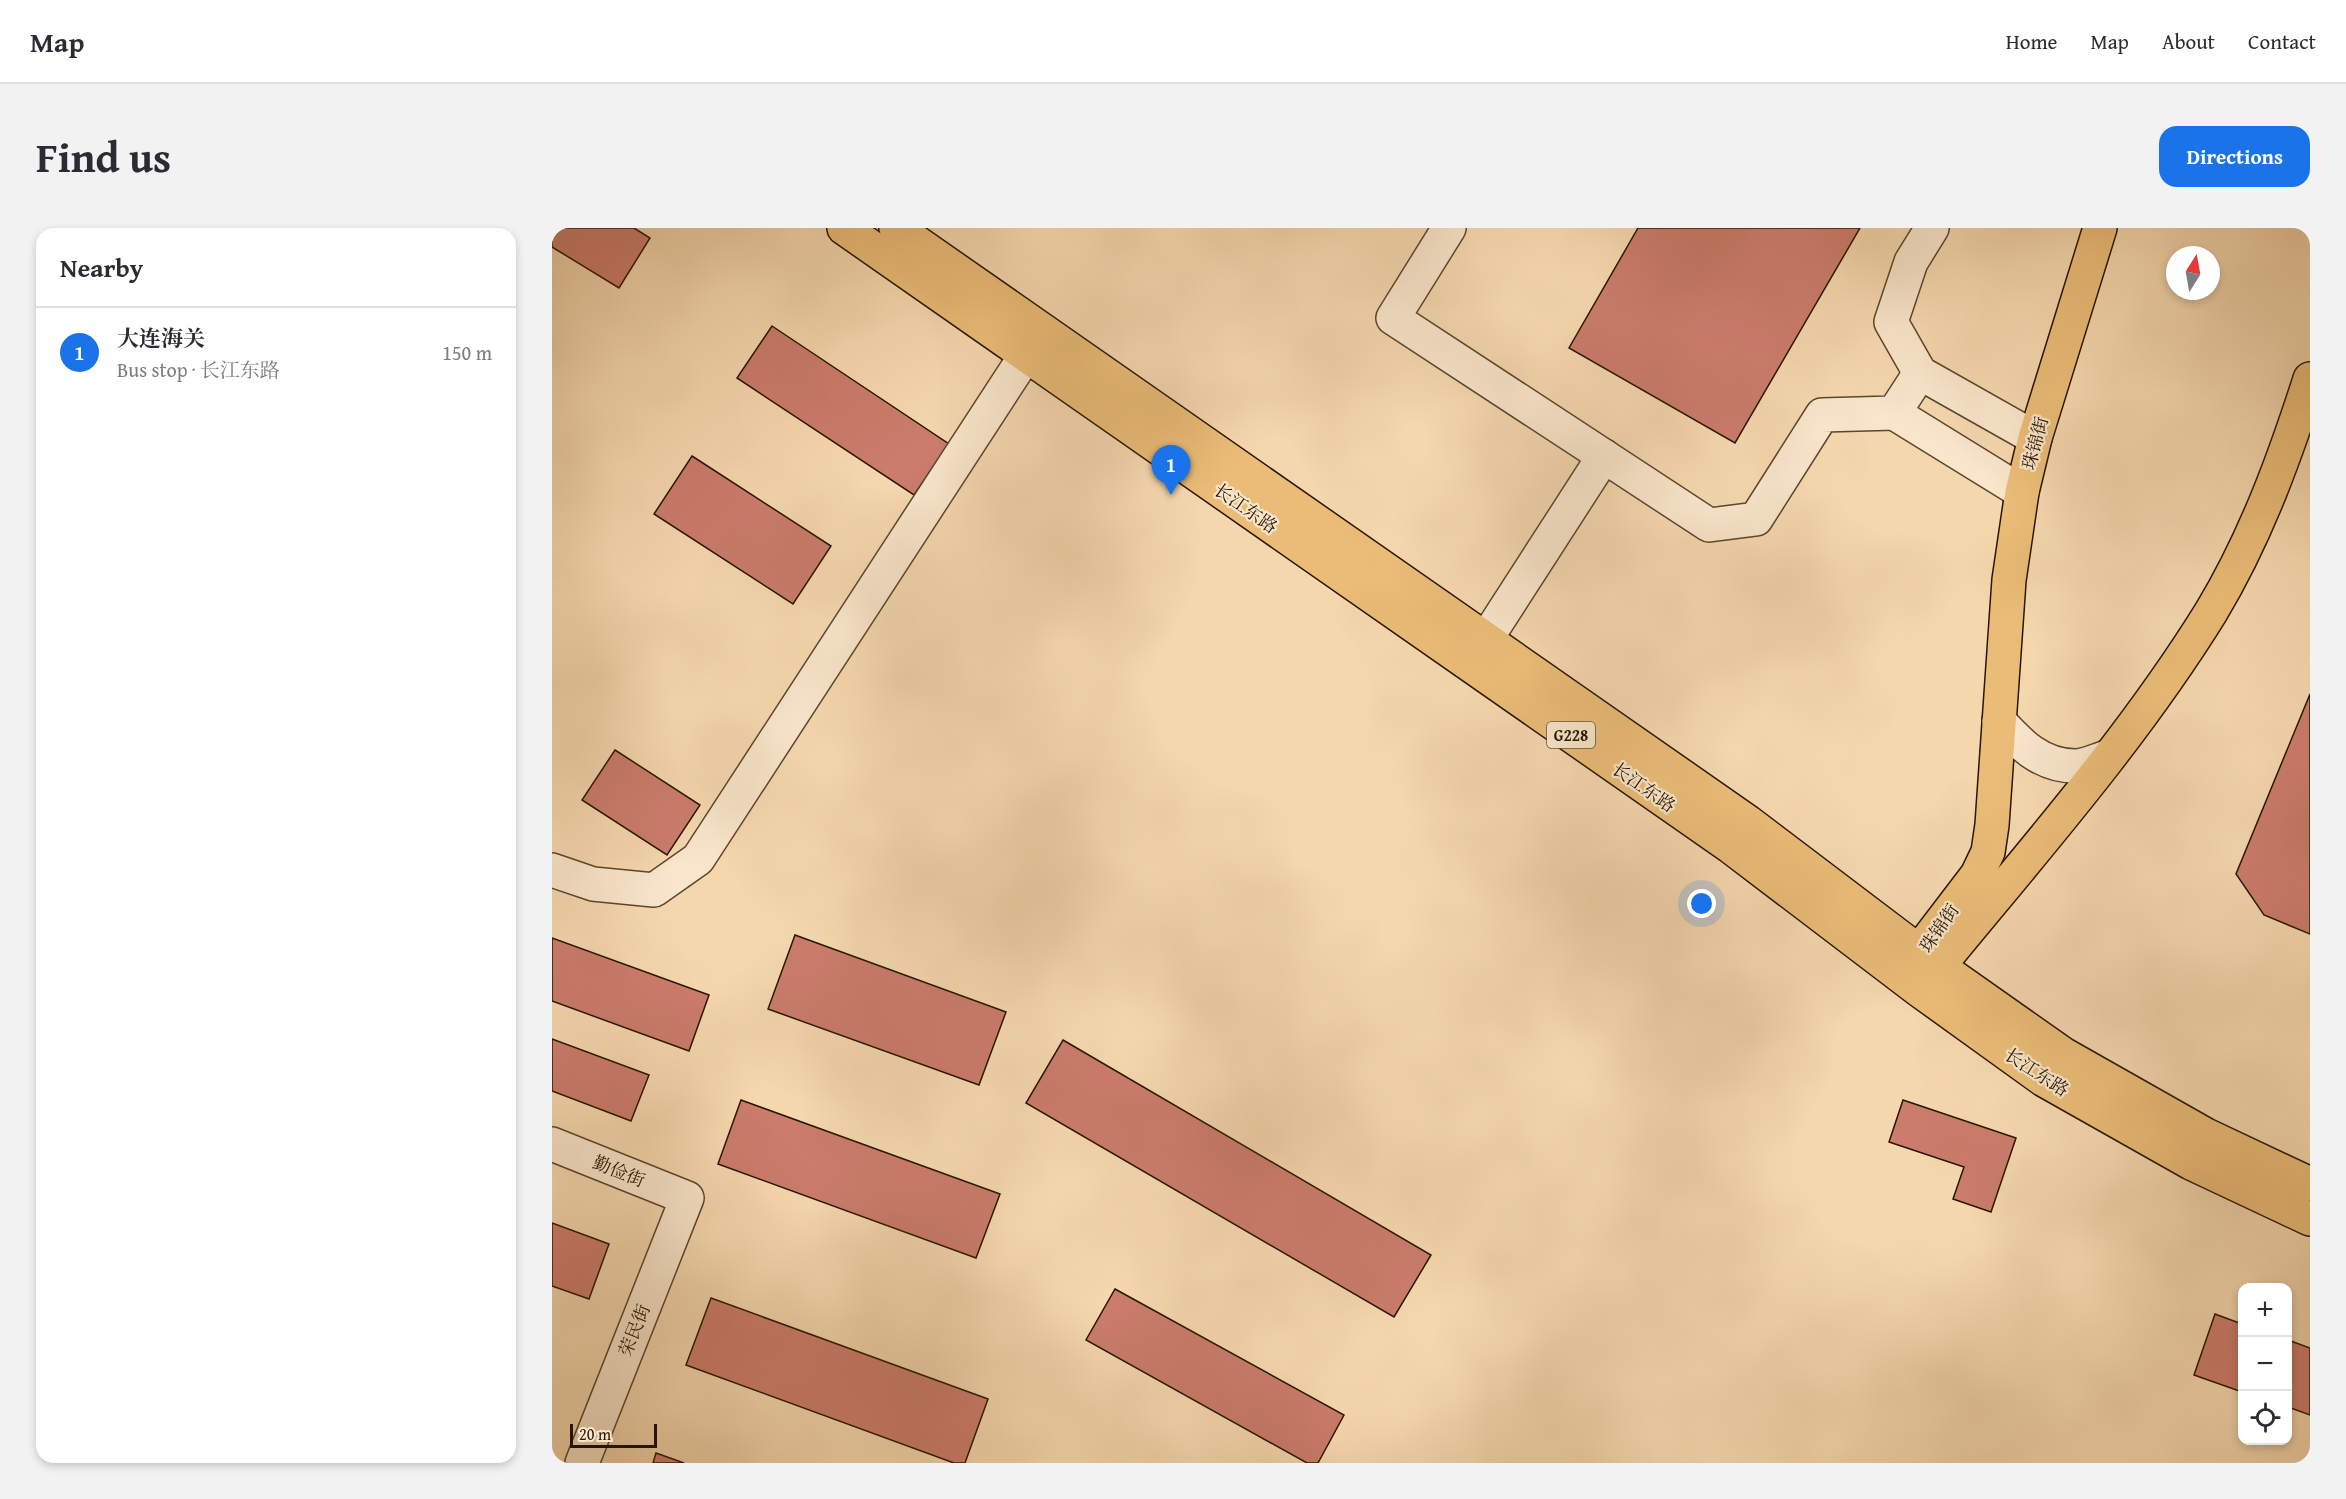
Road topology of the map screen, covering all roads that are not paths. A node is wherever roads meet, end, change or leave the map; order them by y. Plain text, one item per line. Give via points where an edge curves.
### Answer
1 (844, 228) edge
2 (896, 228) edge
3 (1449, 228) edge
4 (1932, 228) edge
5 (2100, 228) edge
6 (1026, 355) junction
7 (1920, 373) junction
8 (2310, 379) edge
9 (1894, 413) junction
10 (2036, 438) junction
11 (1604, 456) junction
12 (2022, 492) junction
13 (1486, 639) junction
14 (1999, 721) junction
15 (2107, 758) junction
16 (552, 870) edge
17 (1925, 969) junction
18 (552, 1144) edge
19 (2310, 1184) edge
20 (687, 1198) joint
21 (2310, 1219) edge
22 (582, 1463) edge

1 - 6 main road, 长江东路 / G228
2 - 13 main road, 长江东路 / G228
3 - 11 street via 1393,318
4 - 7 street via 1911,262 1891,322
5 - 10 main road, 珠锦街
6 - 16 street via 698,859 654,890 593,884
6 - 17 main road, 长江东路 / G228 via 1731,847
7 - 9 street
7 - 10 street
8 - 15 main road, 珠锦街 via 2265,509 2217,601 2154,697
9 - 11 street via 1822,415 1756,519 1709,525
9 - 12 street
10 - 12 main road, 珠锦街
11 - 13 street
12 - 14 main road, 珠锦街 via 2009,580
13 - 17 main road, 长江东路 / G228 via 1748,822
14 - 15 street via 2021,746 2044,761 2076,766
14 - 17 main road, 珠锦街 via 1988,852
15 - 17 main road, 珠锦街
17 - 19 main road, 长江东路 / G228 via 2206,1135
17 - 21 main road, 长江东路 / G228 via 2044,1080 2191,1163
18 - 20 street, 勤俭街
20 - 22 street, 荣民街

